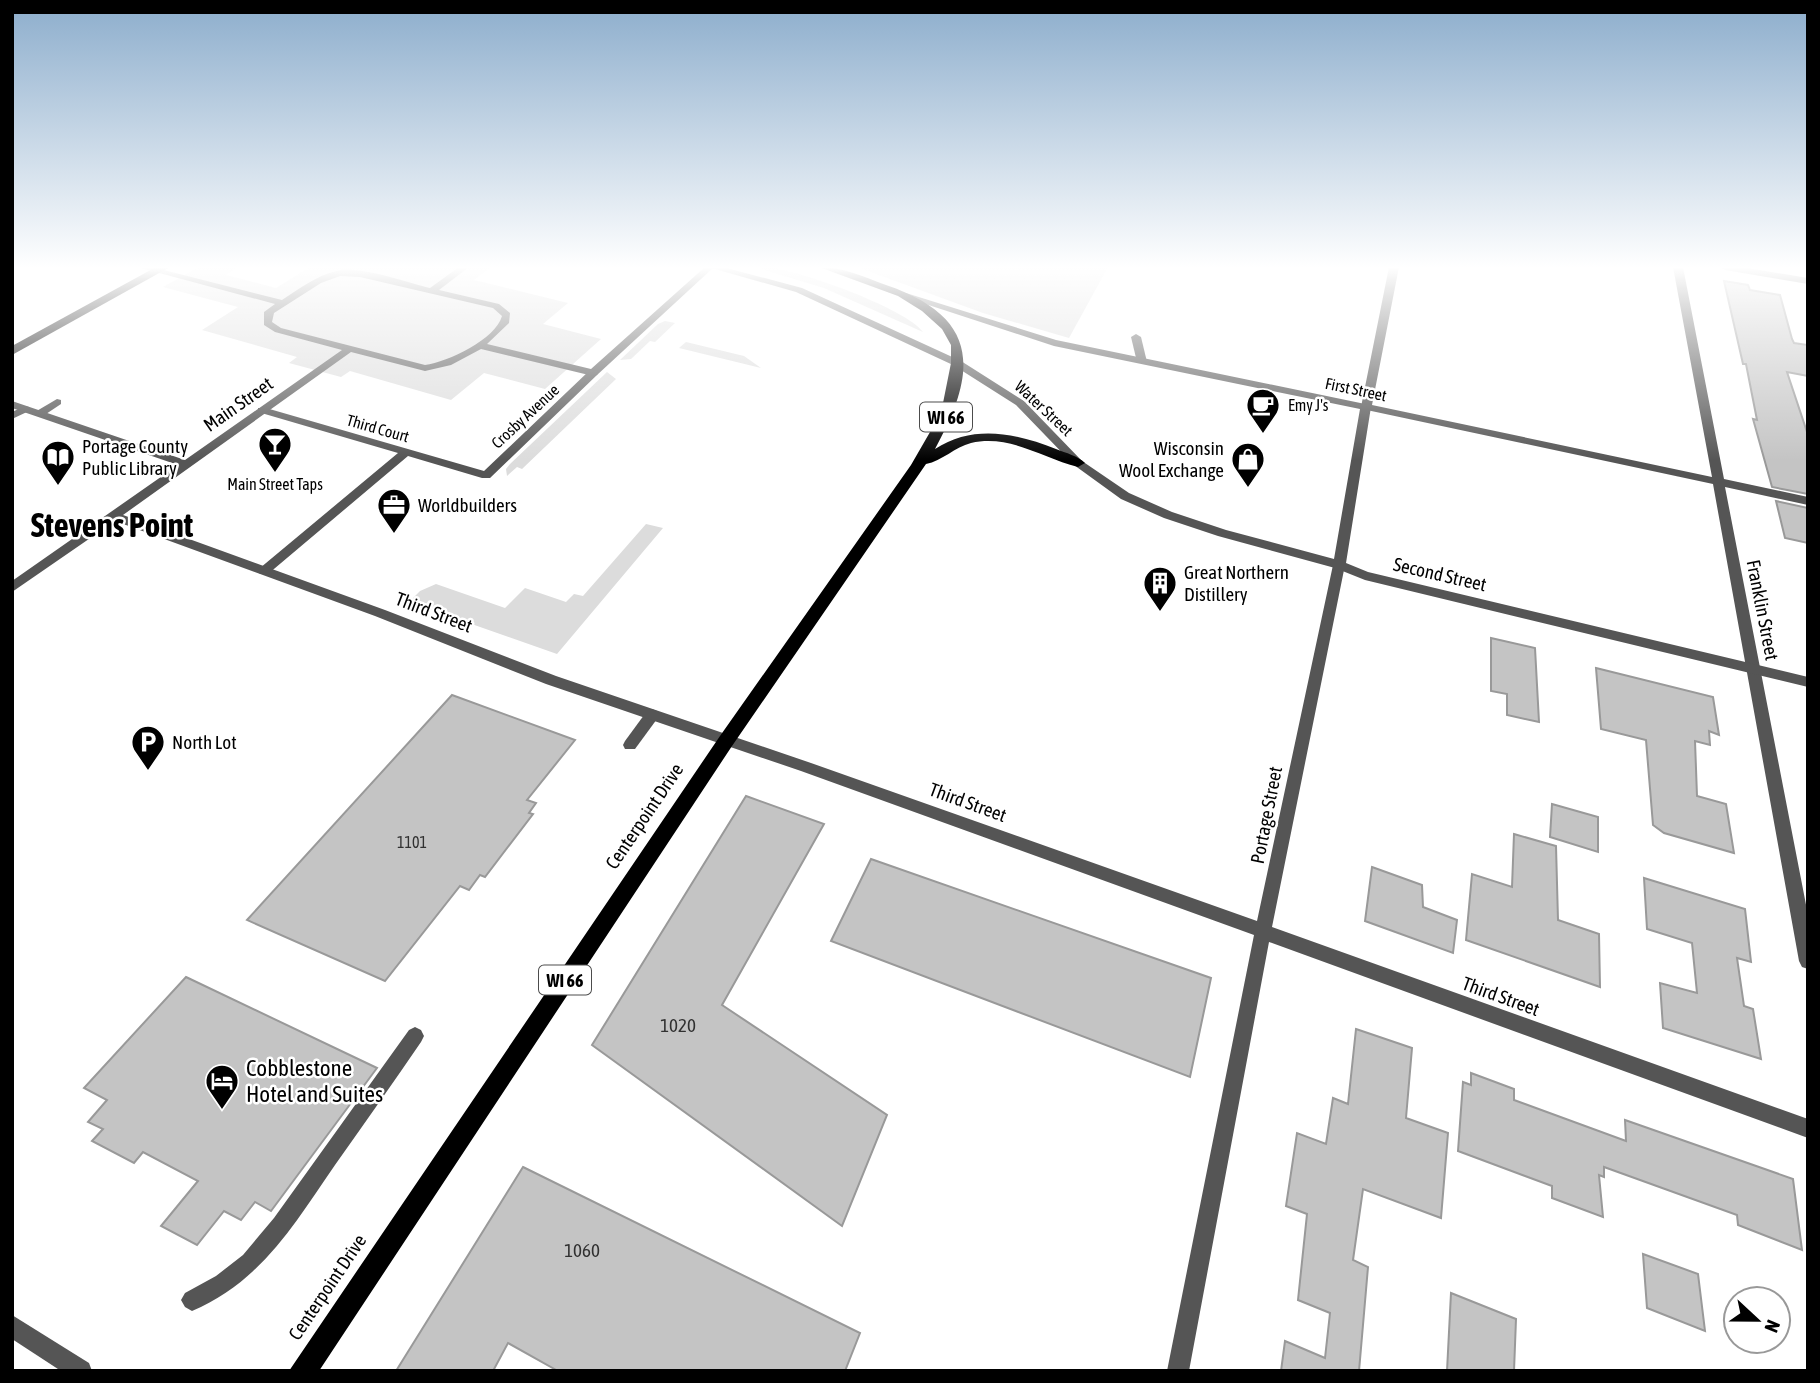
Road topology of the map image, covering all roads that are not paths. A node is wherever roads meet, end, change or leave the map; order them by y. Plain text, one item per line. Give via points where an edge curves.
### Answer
1 (47, 332) edge
2 (287, 332) edge
3 (495, 332) edge
4 (640, 332) edge
5 (889, 332) edge
6 (950, 332) edge
7 (1015, 332) edge
8 (1381, 332) edge
9 (1690, 332) edge
10 (1136, 337) dead end
11 (477, 345) junction
12 (349, 349) junction
13 (12, 351) edge
14 (1142, 362) junction
15 (957, 363) junction
16 (593, 373) junction
17 (57, 402) dead end
18 (12, 404) edge
19 (1366, 407) junction
20 (25, 409) junction
21 (262, 410) junction
22 (39, 414) junction
23 (12, 416) edge
24 (406, 452) junction
25 (1078, 463) junction
26 (186, 464) junction
27 (918, 466) junction
28 (486, 475) joint
29 (1719, 482) junction
30 (1808, 501) edge
31 (114, 515) junction
32 (1339, 565) junction
33 (264, 571) junction
34 (12, 588) edge
35 (1755, 669) junction
36 (1808, 682) edge
37 (652, 715) junction
38 (726, 740) junction
39 (630, 745) dead end
40 (1263, 931) junction
41 (1808, 961) edge
42 (415, 1036) dead end
43 (1808, 1129) edge
44 (191, 1300) dead end
45 (12, 1326) edge
46 (81, 1371) edge
47 (303, 1371) edge
48 (1178, 1371) edge

1 - 13 main road
2 - 12 street
3 - 11 street
4 - 16 street, Crosby Avenue
5 - 15 street, Water Street
6 - 15 main road, Centerpoint Drive / WI 66 via 957,345
7 - 14 street, First Street
8 - 19 street, Portage Street
9 - 29 street, Franklin Street
10 - 14 street
11 - 12 street via 448,364 425,368
11 - 16 street
12 - 21 street, Main Street
14 - 19 street, First Street
15 - 25 street, Water Street via 1020,403
15 - 27 main road, Centerpoint Drive / WI 66 via 948,414
16 - 28 street, Crosby Avenue
17 - 22 street
18 - 20 street
19 - 29 street, First Street
19 - 32 street, Portage Street
20 - 22 street
20 - 23 street
21 - 24 street, Third Court
21 - 26 street, Main Street
22 - 26 street
24 - 28 street, Third Court
24 - 33 street
25 - 27 main road via 1031,443 991,436 961,439
25 - 32 street, Second Street via 1125,496 1168,515
26 - 31 street, Main Street
27 - 38 main road, Centerpoint Drive / WI 66
29 - 30 street, First Street
29 - 35 street, Franklin Street
31 - 33 street, Third Street
31 - 34 street, Main Street
32 - 35 street, Second Street via 1368,577
32 - 40 street, Portage Street
33 - 37 street, Third Street
35 - 36 street, Second Street
35 - 41 street, Franklin Street
37 - 38 street, Third Street
37 - 39 street
38 - 40 street, Third Street
38 - 47 main road, Centerpoint Drive / WI 66
40 - 43 street, Third Street
40 - 48 street, Portage Street
42 - 44 street via 250,1262
45 - 46 street

